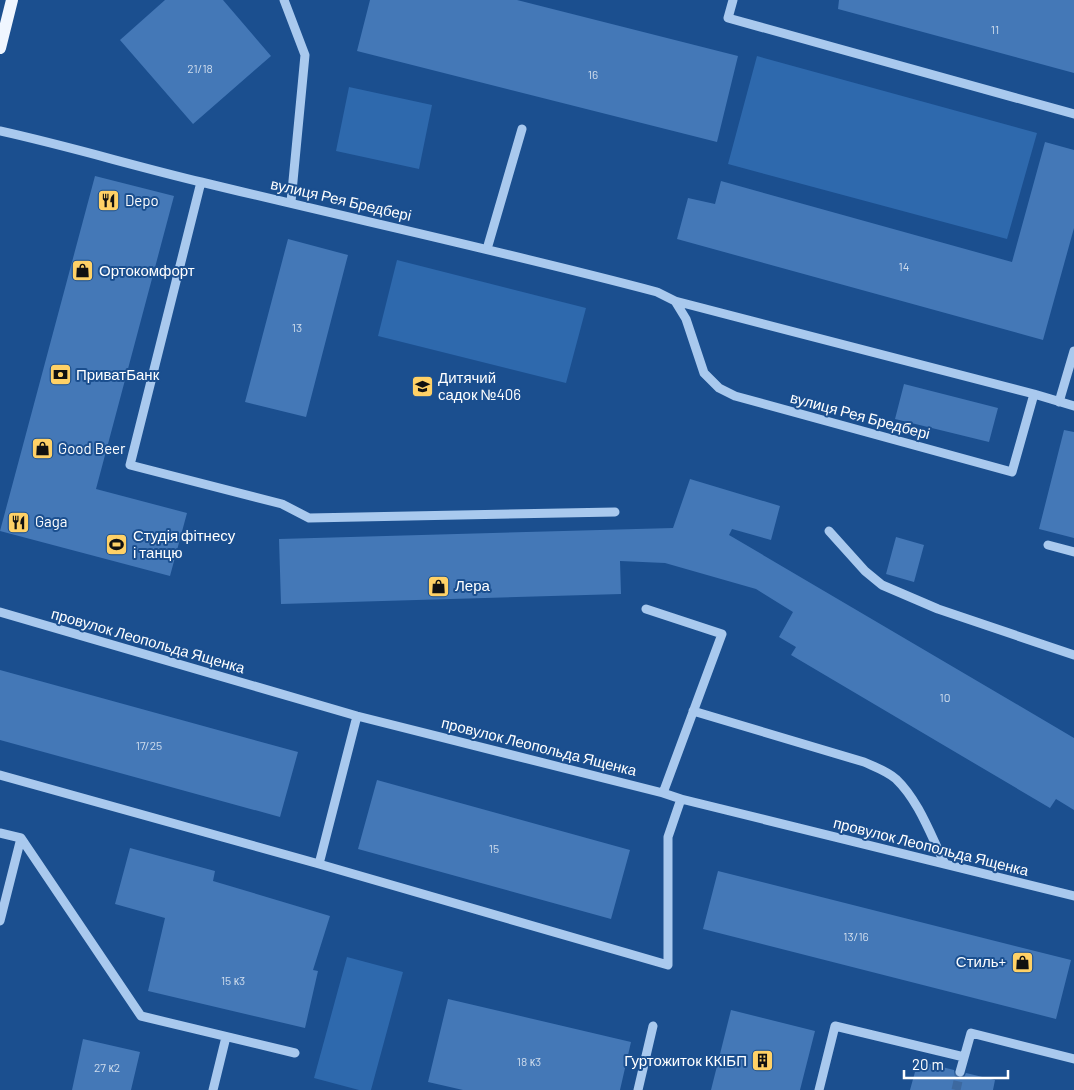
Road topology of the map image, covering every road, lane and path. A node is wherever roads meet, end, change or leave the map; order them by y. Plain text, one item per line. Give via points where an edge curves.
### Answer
1 (12, 0) edge
2 (284, 0) edge
3 (733, 0) edge
4 (0, 48) edge
5 (1074, 114) edge
6 (522, 130) dead end
7 (0, 131) edge
8 (201, 182) junction
9 (291, 202) junction
10 (487, 249) junction
11 (675, 301) junction
12 (1074, 351) edge
13 (1034, 394) junction
14 (1059, 402) junction
15 (1074, 406) edge
16 (615, 512) dead end
17 (830, 531) dead end
18 (1048, 545) dead end
19 (1074, 552) edge
20 (646, 609) dead end
21 (0, 612) edge
22 (1074, 655) edge
23 (693, 712) junction
24 (357, 716) junction
25 (0, 775) edge
26 (664, 793) junction
27 (682, 799) junction
28 (0, 833) edge
29 (21, 838) junction
30 (319, 864) junction
31 (945, 864) junction
32 (1074, 896) edge
33 (0, 921) edge
34 (654, 1026) dead end
35 (226, 1037) junction
36 (295, 1053) dead end
37 (964, 1057) junction
38 (1074, 1060) edge
39 (960, 1072) tunnel mouth
40 (214, 1090) edge
41 (638, 1090) edge
42 (819, 1090) edge

1 - 4 main road
2 - 9 street via 305,55
3 - 5 street via 728,18
6 - 10 street
7 - 8 street, вулиця Рея Бредбері
8 - 9 street, вулиця Рея Бредбері
8 - 16 street via 130,465 282,504 309,518
9 - 10 street, вулиця Рея Бредбері
10 - 11 street, вулиця Рея Бредбері via 657,292
11 - 13 street, вулиця Рея Бредбері
11 - 13 street, вулиця Рея Бредбері via 686,319 704,373 719,388 735,396 1012,472
12 - 14 street
13 - 14 street, вулиця Рея Бредбері
14 - 15 street, вулиця Рея Бредбері
17 - 22 street via 865,571 882,584 938,609
18 - 19 street
20 - 23 street via 722,634
21 - 24 street, провулок Леопольда Ященка
23 - 26 street
23 - 31 street via 880,768 906,790
24 - 26 street, провулок Леопольда Ященка
24 - 30 street
25 - 30 street
26 - 27 street, провулок Леопольда Ященка
27 - 30 street via 668,837 668,965
27 - 31 street, провулок Леопольда Ященка
28 - 29 street
29 - 33 street
29 - 35 street via 141,1016
31 - 32 street, провулок Леопольда Ященка
34 - 41 street
35 - 36 street
35 - 40 street
37 - 38 street via 971,1032
37 - 39 street
37 - 42 street via 835,1026

